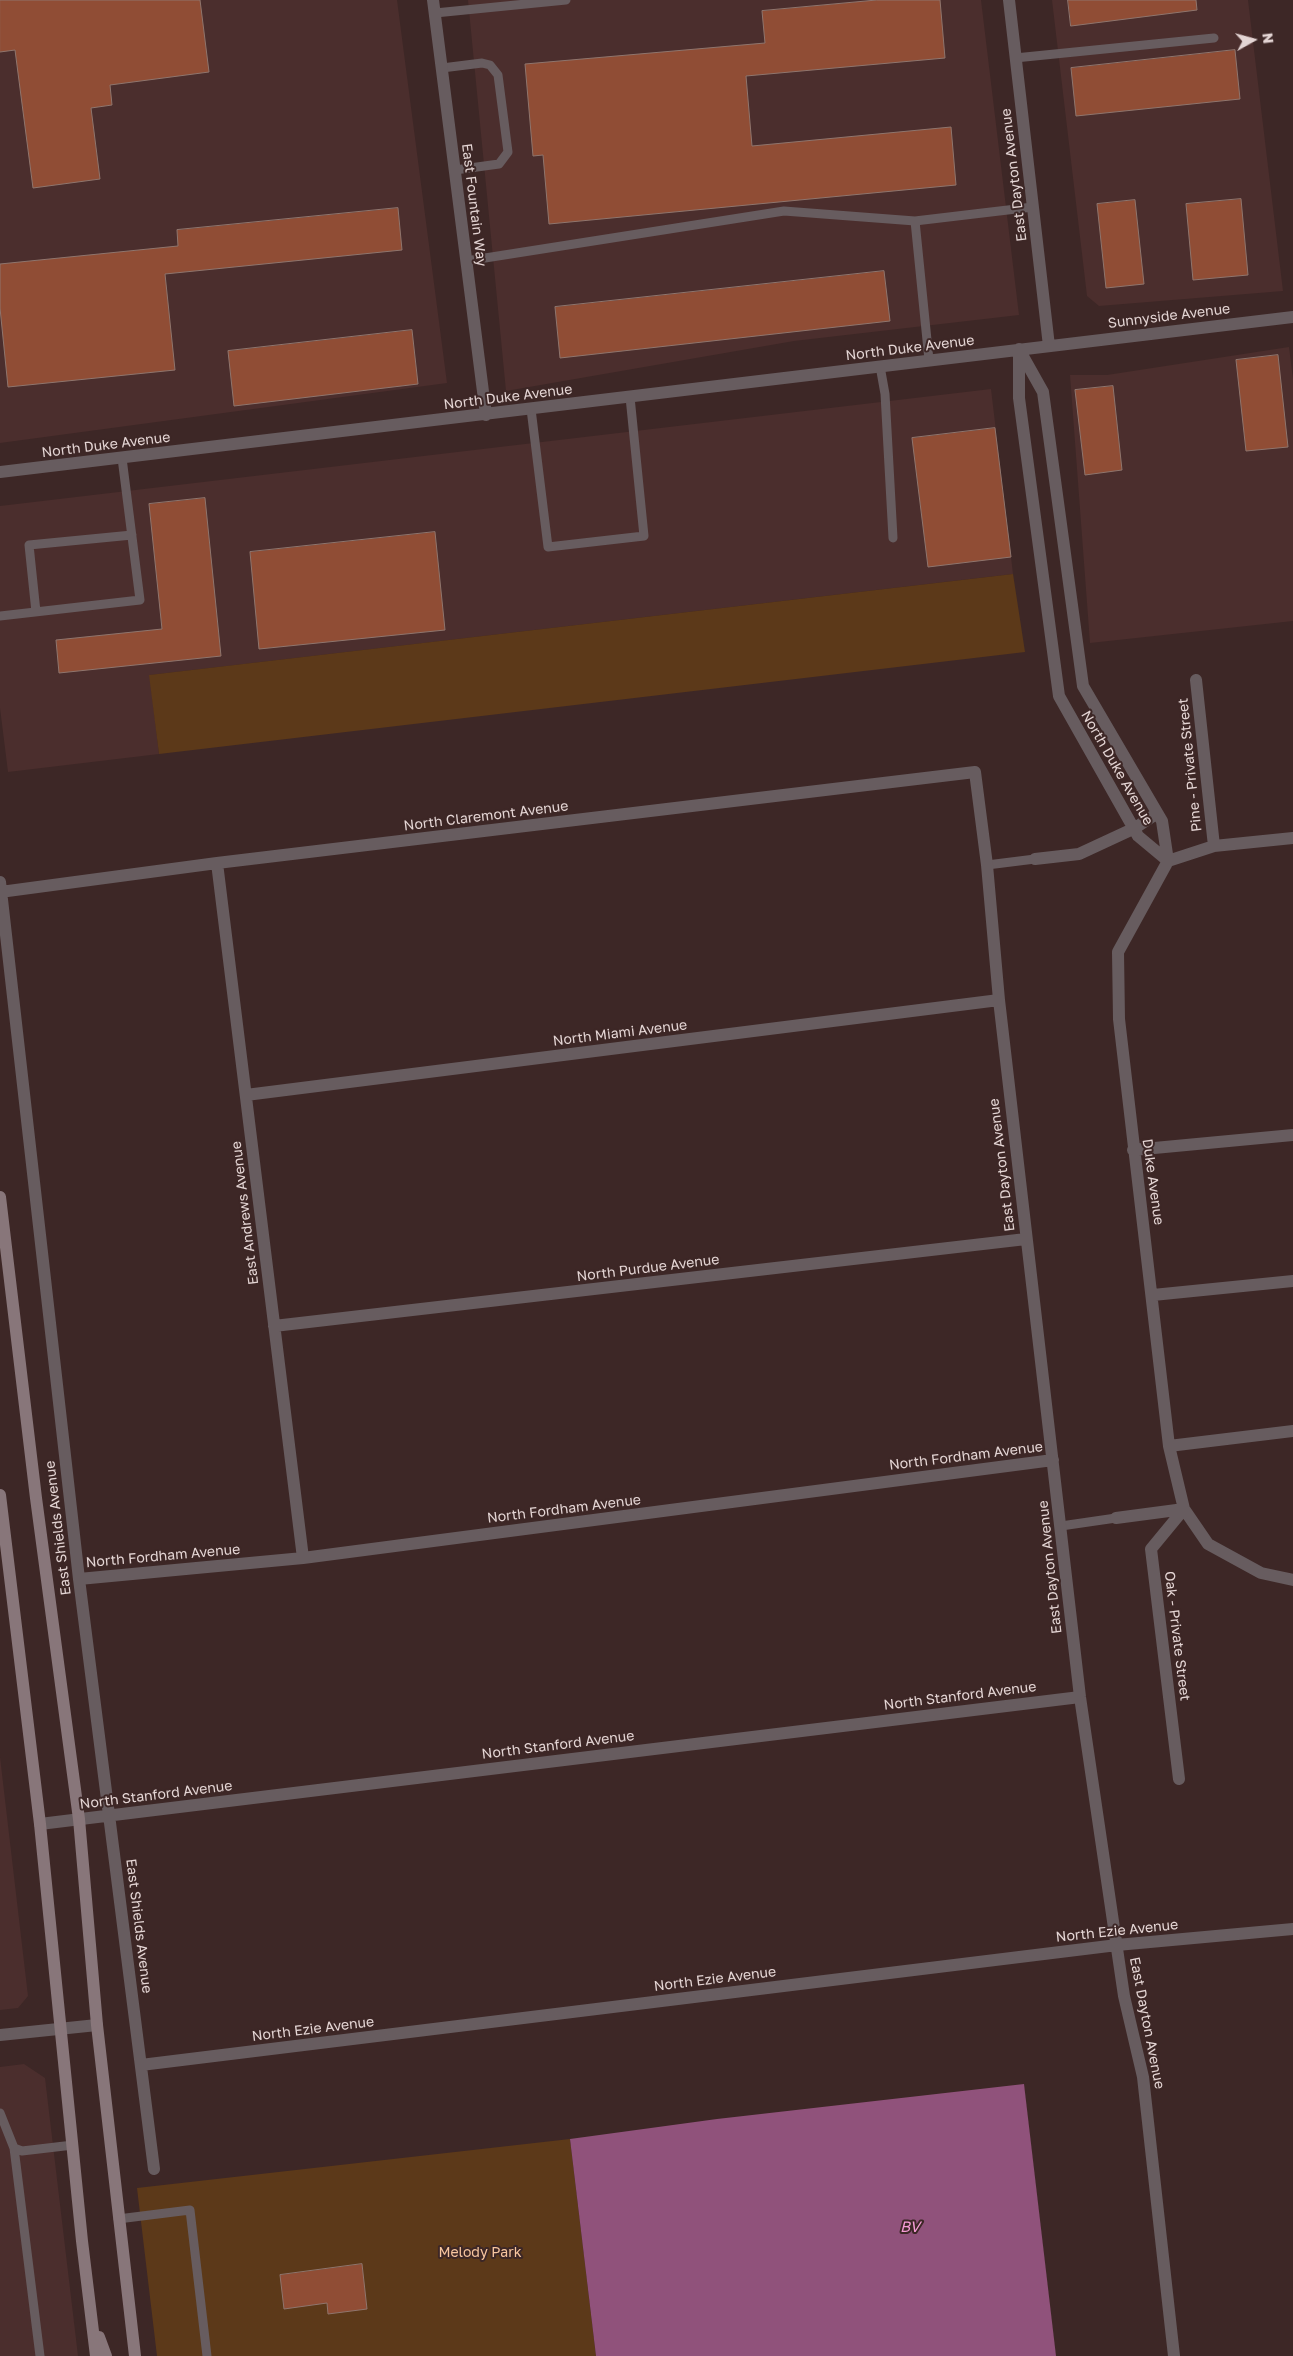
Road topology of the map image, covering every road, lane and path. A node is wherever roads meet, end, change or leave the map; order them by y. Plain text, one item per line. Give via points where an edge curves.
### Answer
1 (566, 0) edge
2 (1009, 0) edge
3 (434, 6) edge
4 (1214, 38) dead end
5 (1015, 58) junction
6 (442, 68) junction
7 (455, 170) junction
8 (1033, 207) junction
9 (915, 221) junction
10 (466, 261) junction
11 (1293, 317) edge
12 (1049, 346) junction
13 (1019, 349) junction
14 (929, 360) junction
15 (880, 366) junction
16 (630, 397) junction
17 (531, 409) junction
18 (486, 415) junction
19 (122, 458) junction
20 (0, 472) edge
21 (132, 535) junction
22 (893, 538) dead end
23 (36, 612) junction
24 (0, 616) edge
25 (1196, 680) dead end
26 (975, 772) joint
27 (1156, 814) junction
28 (1134, 828) junction
29 (1293, 838) edge
30 (1214, 846) junction
31 (1035, 859) joint
32 (1168, 861) junction
33 (217, 863) junction
34 (986, 865) junction
35 (0, 889) edge
36 (999, 1000) junction
37 (246, 1095) junction
38 (1293, 1135) edge
39 (1133, 1150) junction
40 (0, 1197) edge
41 (1026, 1239) junction
42 (1293, 1281) edge
43 (1153, 1295) junction
44 (274, 1326) junction
45 (1293, 1431) edge
46 (1170, 1446) junction
47 (1053, 1460) junction
48 (0, 1495) edge
49 (1184, 1509) junction
50 (1116, 1518) joint
51 (1060, 1526) junction
52 (302, 1558) junction
53 (79, 1579) junction
54 (1293, 1580) edge
55 (1080, 1696) junction
56 (1179, 1779) dead end
57 (110, 1816) junction
58 (79, 1819) junction
59 (40, 1824) junction
60 (1293, 1929) edge
61 (1118, 1945) junction
62 (96, 2025) junction
63 (62, 2028) junction
64 (0, 2035) edge
65 (141, 2065) junction
66 (0, 2114) edge
67 (73, 2145) junction
68 (14, 2148) junction
69 (154, 2169) dead end
70 (118, 2218) junction
71 (91, 2316) junction
72 (40, 2356) edge
73 (96, 2356) edge
74 (106, 2356) edge
75 (135, 2356) edge
76 (207, 2356) edge
77 (1174, 2356) edge

1 - 3 lane
2 - 5 street, East Dayton Avenue
3 - 6 street, East Fountain Way
4 - 5 lane
5 - 8 street, East Dayton Avenue
6 - 7 street, East Fountain Way
6 - 7 lane via 490,64 498,75 508,152 499,164
7 - 10 street, East Fountain Way
8 - 9 lane
8 - 12 street, East Dayton Avenue
9 - 10 lane via 784,211
9 - 14 lane
10 - 18 street, East Fountain Way
11 - 12 street, Sunnyside Avenue
12 - 13 street, North Duke Avenue
13 - 14 street, North Duke Avenue
13 - 27 street, North Duke Avenue via 1043,392 1083,686
13 - 28 street, North Duke Avenue via 1019,398 1058,696
14 - 15 street, North Duke Avenue
15 - 16 street, North Duke Avenue
15 - 22 lane via 885,394
16 - 17 street, North Duke Avenue
16 - 17 lane via 644,536 548,547
17 - 18 street, North Duke Avenue
18 - 19 street, North Duke Avenue
19 - 20 street, North Duke Avenue
19 - 21 lane
21 - 23 lane via 29,546
21 - 23 lane via 140,600
23 - 24 lane
25 - 30 street, Pine - Private Street
26 - 33 street, North Claremont Avenue
26 - 34 street, East Dayton Avenue
27 - 28 street
27 - 32 street, North Duke Avenue via 1162,821
28 - 31 street via 1079,854
28 - 32 street, North Duke Avenue via 1138,836
29 - 30 street
30 - 32 street
31 - 34 lane
32 - 39 street, Duke Avenue via 1118,952 1119,1019
33 - 35 street, North Claremont Avenue
33 - 37 street, East Andrews Avenue
34 - 36 street, East Dayton Avenue
35 - 53 street, East Shields Avenue
36 - 37 street, North Miami Avenue
36 - 41 street, East Dayton Avenue
37 - 44 street, East Andrews Avenue
38 - 39 street
39 - 43 street, Duke Avenue
40 - 58 main road, East Shields Avenue
41 - 44 street, North Purdue Avenue
41 - 47 street, East Dayton Avenue
42 - 43 street
43 - 46 street, Duke Avenue
44 - 52 street, East Andrews Avenue
45 - 46 street
46 - 49 street, Duke Avenue
47 - 51 street, East Dayton Avenue
47 - 52 street, North Fordham Avenue
48 - 59 main road
49 - 50 street
49 - 54 street, Duke Avenue via 1208,1544 1261,1574
49 - 56 street, Oak - Private Street via 1151,1549
50 - 51 lane
51 - 55 street, East Dayton Avenue
52 - 53 street, North Fordham Avenue
53 - 57 street, East Shields Avenue
55 - 57 street, North Stanford Avenue
55 - 61 street, East Dayton Avenue
57 - 58 street, North Stanford Avenue
57 - 65 street, East Shields Avenue
58 - 59 street, North Stanford Avenue
58 - 62 main road, East Shields Avenue
59 - 63 main road
60 - 61 street, North Ezie Avenue
61 - 65 street, North Ezie Avenue
61 - 77 street, East Dayton Avenue via 1124,1996 1143,2077
62 - 63 street
62 - 70 main road, East Shields Avenue
63 - 64 street
63 - 67 main road
65 - 69 street, East Shields Avenue
66 - 68 lane
67 - 68 lane via 22,2151
67 - 71 main road
68 - 72 lane
70 - 75 main road, East Shields Avenue
70 - 76 lane via 190,2210
71 - 73 main road
71 - 74 main road

